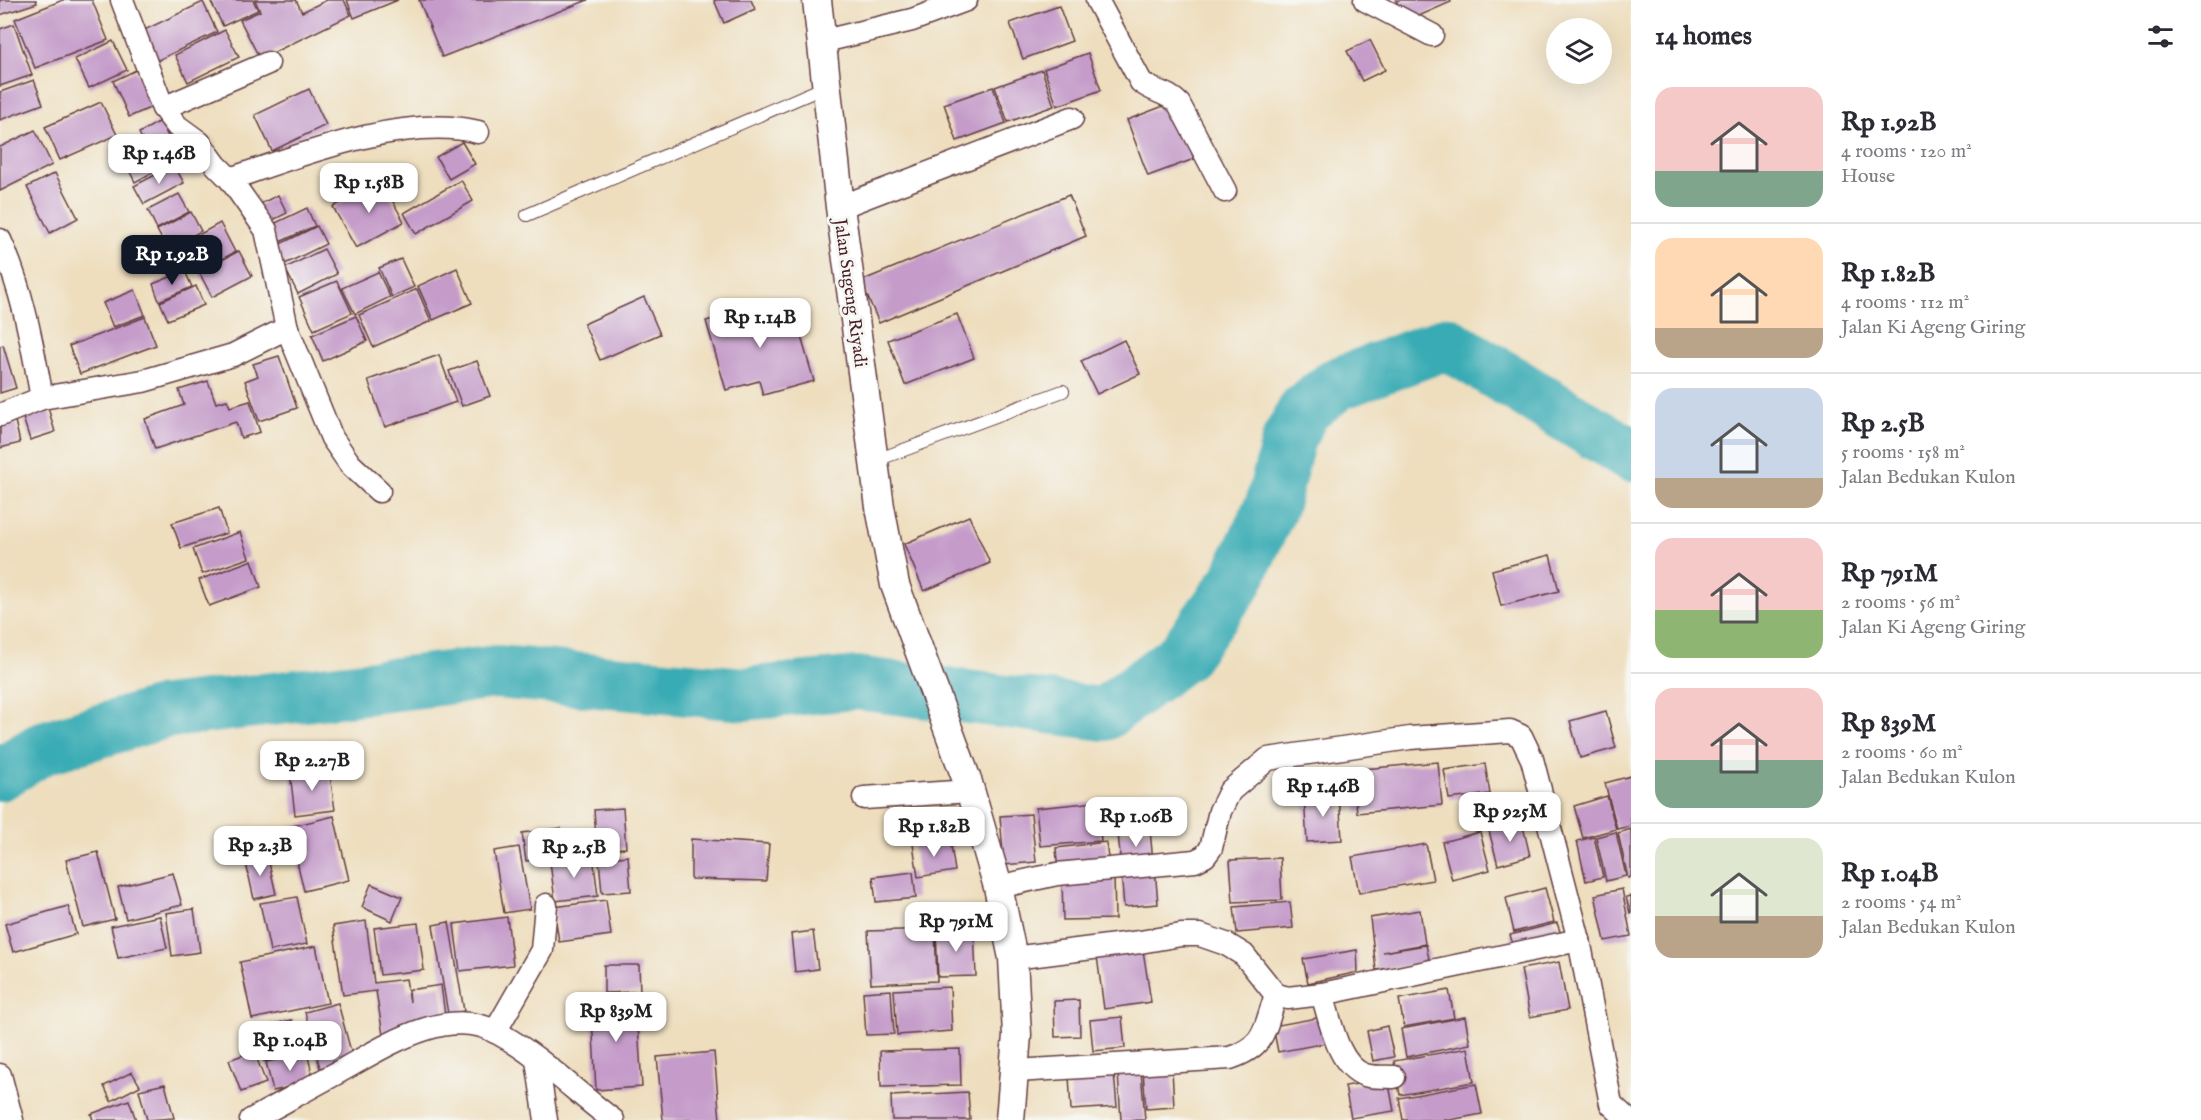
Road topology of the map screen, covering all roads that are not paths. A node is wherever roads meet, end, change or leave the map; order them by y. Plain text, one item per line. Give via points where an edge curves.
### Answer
1 (122, 0) edge
2 (818, 0) edge
3 (966, 0) edge
4 (1097, 0) edge
5 (1365, 0) edge
6 (1432, 36) dead end
7 (820, 42) junction
8 (267, 63) dead end
9 (825, 87) junction
10 (163, 108) junction
11 (1072, 118) dead end
12 (478, 132) dead end
13 (231, 179) junction
14 (1225, 190) dead end
15 (840, 207) junction
16 (527, 215) dead end
17 (0, 240) edge
18 (287, 328) junction
19 (1063, 391) dead end
20 (42, 398) junction
21 (0, 415) edge
22 (874, 461) junction
23 (379, 491) dead end
24 (969, 787) junction
25 (864, 798) dead end
26 (998, 886) junction
27 (546, 905) dead end
28 (1579, 940) junction
29 (1013, 958) junction
30 (1322, 993) junction
31 (1276, 994) junction
32 (495, 1032) junction
33 (537, 1059) junction
34 (1016, 1071) junction
35 (0, 1075) edge
36 (1394, 1077) dead end
37 (12, 1120) edge
38 (250, 1120) edge
39 (546, 1120) edge
40 (613, 1120) edge
41 (1010, 1120) edge
42 (1628, 1120) edge

1 - 10 street
2 - 7 street, Jalan Sugeng Riyadi
3 - 7 street via 912,20
4 - 14 street via 1141,82 1151,90 1170,95 1179,104
5 - 6 street
7 - 9 street, Jalan Sugeng Riyadi
8 - 10 street
9 - 15 street, Jalan Sugeng Riyadi
9 - 16 lane
10 - 13 street via 177,126 199,141
11 - 15 street
12 - 13 street via 424,126 317,149
13 - 18 street via 266,230
15 - 22 street, Jalan Sugeng Riyadi
17 - 20 street via 12,266 28,326
18 - 20 street via 233,355 143,381
18 - 23 street via 332,438 350,464
19 - 22 lane
20 - 21 street
22 - 24 street, Jalan Sugeng Riyadi via 895,585
24 - 25 street
24 - 26 street, Jalan Sugeng Riyadi
26 - 28 street via 1057,874 1196,861 1210,848 1230,791 1268,759 1410,738 1510,731 1521,736 1532,759
26 - 29 street, Jalan Sugeng Riyadi
27 - 32 street via 542,950
28 - 30 street
28 - 42 street via 1611,1104
29 - 31 street via 1200,935 1244,955
29 - 34 street, Jalan Sugeng Riyadi
30 - 31 street via 1288,998
30 - 36 street via 1349,1062 1362,1074
31 - 34 street via 1261,1039 1249,1051 1230,1058
32 - 33 street
32 - 38 street via 476,1025 454,1024 424,1030 391,1043
33 - 39 street
33 - 40 street
34 - 41 street, Jalan Sugeng Riyadi
35 - 37 street

